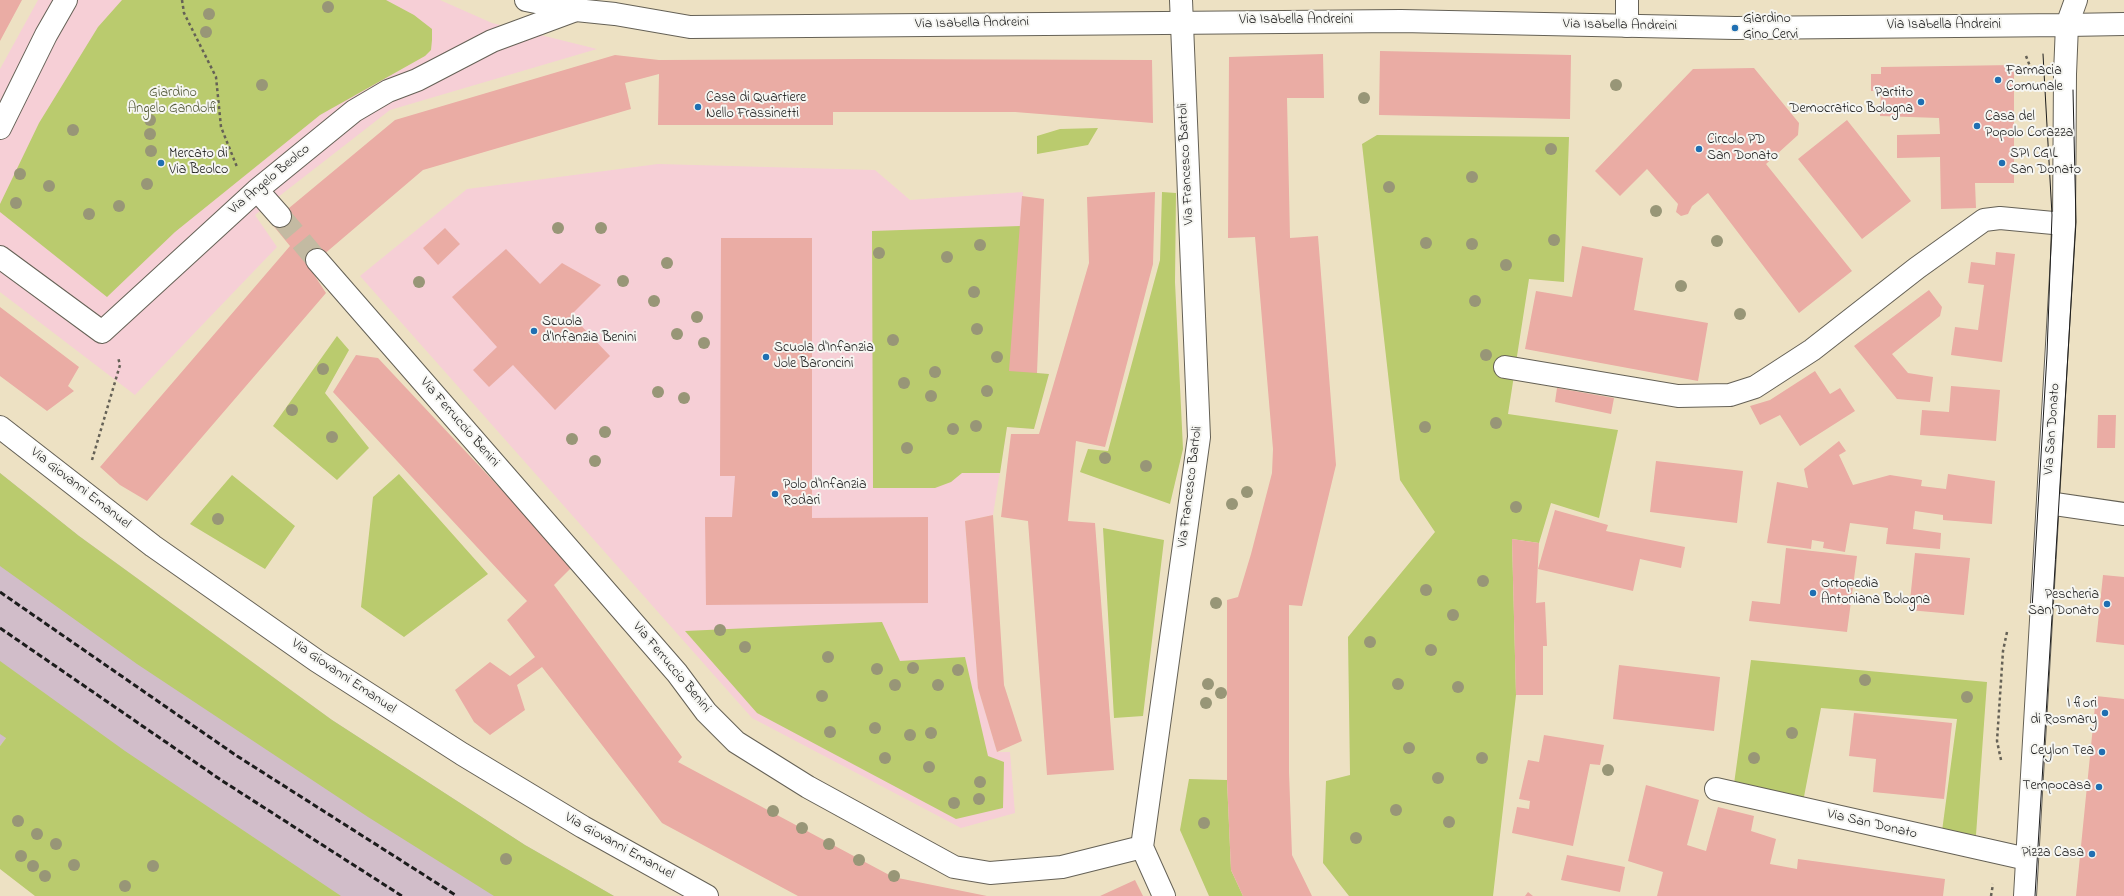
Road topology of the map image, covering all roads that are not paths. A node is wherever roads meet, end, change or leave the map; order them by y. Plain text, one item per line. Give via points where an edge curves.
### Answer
1 (66, 0) edge
2 (526, 0) edge
3 (1182, 0) edge
4 (1627, 0) edge
5 (2076, 0) edge
6 (576, 10) junction
7 (1181, 23) junction
8 (2124, 24) edge
9 (2067, 25) junction
10 (1627, 26) junction
11 (0, 128) edge
12 (256, 190) junction
13 (280, 216) tunnel mouth
14 (2064, 224) junction
15 (0, 258) edge
16 (317, 260) tunnel mouth
17 (1505, 366) dead end
18 (0, 427) edge
19 (2048, 503) junction
20 (2124, 514) edge
21 (1716, 789) dead end
22 (1142, 847) junction
23 (2027, 859) junction
24 (707, 896) edge
25 (1164, 896) edge
26 (2025, 896) edge

1 - 11 street
2 - 6 street, Via Isabella Andreini
3 - 7 street, Via Francesco Bartoli
4 - 10 street
5 - 9 street, Via San Donato
6 - 7 street, Via Isabella Andreini via 690,27
6 - 12 street, Via Angelo Beolco via 492,41 416,80 388,91 354,111
7 - 10 street, Via Isabella Andreini via 1401,20
7 - 22 street, Via Francesco Bartoli via 1199,437
8 - 9 street, Via Isabella Andreini
9 - 10 street, Via Isabella Andreini via 1735,28
9 - 14 street, Via San Donato
12 - 13 street
12 - 15 street, Via Angelo Beolco via 102,332
14 - 17 street via 2000,218 1984,220 1917,268 1812,350 1755,387 1730,395 1678,396
14 - 19 street, Via San Donato
16 - 22 street, Via Ferruccio Benini via 677,673 706,712 736,742 808,787 954,867 990,873 1062,867
18 - 24 street, Via Giovanni Emanuel via 153,546 317,661 583,828
19 - 20 street
19 - 23 street, Via San Donato
21 - 23 street, Via San Donato
22 - 25 street
23 - 26 street, Via San Donato

